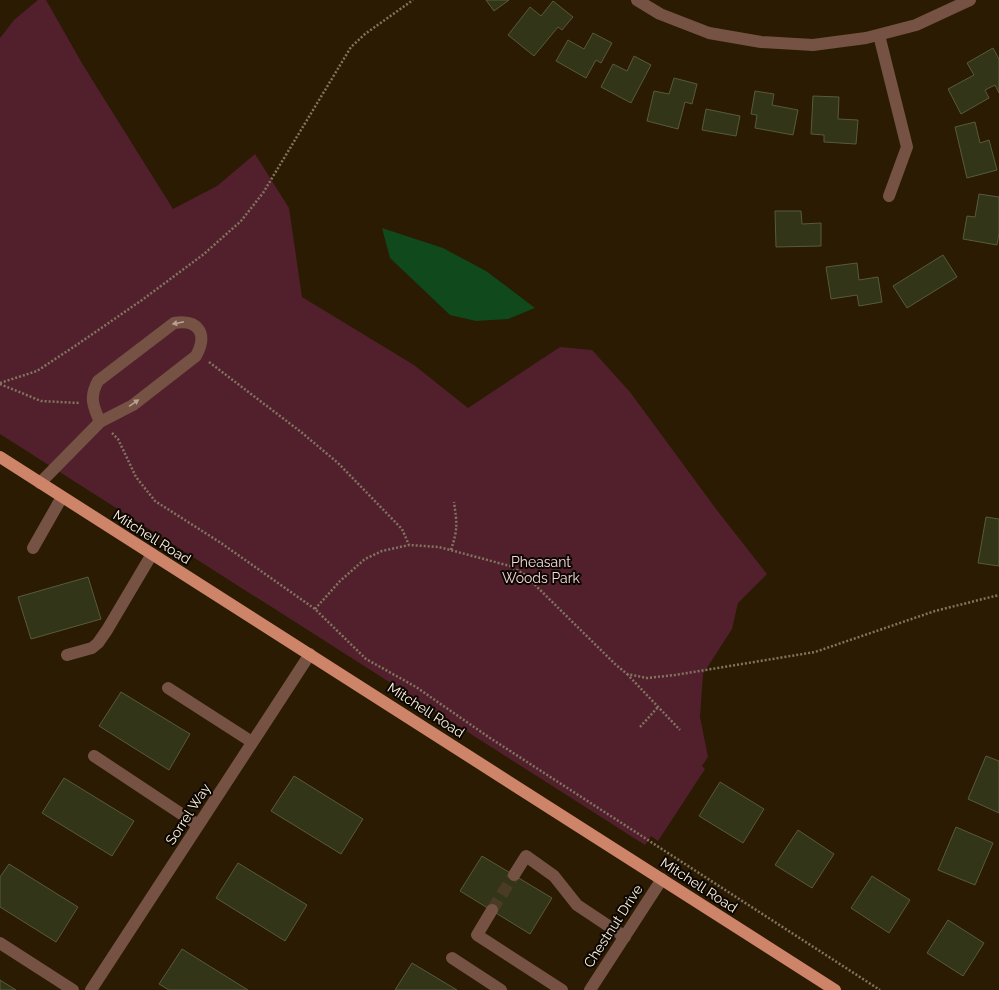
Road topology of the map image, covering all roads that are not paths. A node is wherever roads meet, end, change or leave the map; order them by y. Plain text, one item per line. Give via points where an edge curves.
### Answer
1 (636, 0) edge
2 (970, 0) edge
3 (879, 35) junction
4 (889, 196) dead end
5 (100, 422) junction
6 (0, 457) edge
7 (40, 483) junction
8 (62, 497) junction
9 (33, 548) dead end
10 (152, 554) junction
11 (310, 654) junction
12 (67, 655) dead end
13 (168, 688) dead end
14 (252, 742) junction
15 (94, 756) dead end
16 (198, 825) junction
17 (514, 875) tunnel mouth
18 (662, 879) junction
19 (492, 910) tunnel mouth
20 (625, 937) junction
21 (0, 943) edge
22 (452, 958) dead end
23 (828, 988) edge
24 (73, 990) edge
25 (91, 990) edge
26 (501, 990) edge
27 (562, 990) edge
28 (590, 990) edge

1 - 3 street via 660,14 709,33 761,42 813,45
2 - 3 street via 916,25
3 - 4 street via 907,147
5 -> 5 street via 132,405 196,356 201,346 200,330 194,324 184,321 174,323 98,381 92,391 94,408
5 - 7 street
6 - 7 main road, Mitchell Road
7 - 8 main road, Mitchell Road
8 - 9 street
8 - 10 main road, Mitchell Road
10 - 11 main road, Mitchell Road
10 - 12 street via 98,643 92,648
11 - 14 street, Sorrel Way
11 - 18 main road, Mitchell Road
13 - 14 street
14 - 16 street, Sorrel Way
15 - 16 street
16 - 25 street, Sorrel Way
17 - 20 street via 526,856 554,876 577,905
18 - 20 street, Chestnut Drive
18 - 23 main road, Mitchell Road
19 - 27 street via 477,935
20 - 28 street, Chestnut Drive
21 - 24 street
22 - 26 street

